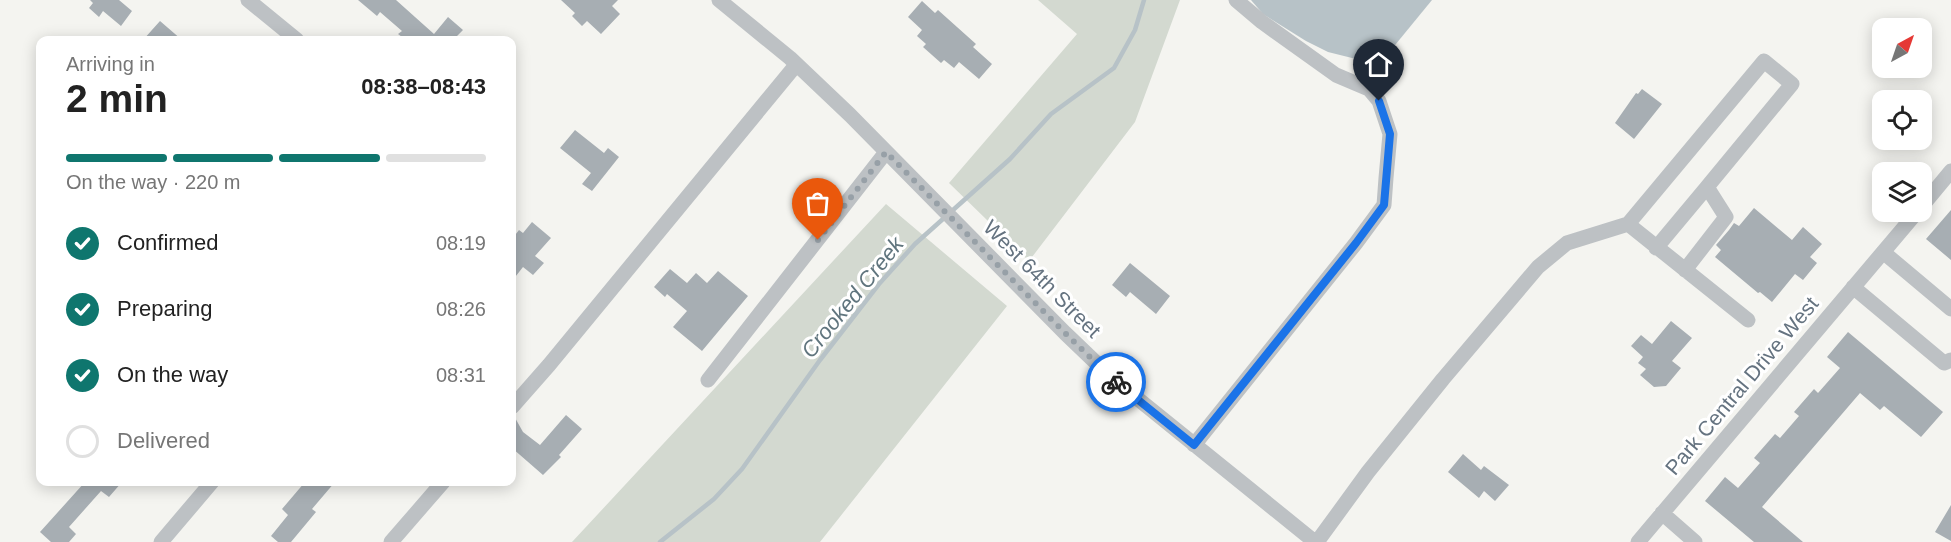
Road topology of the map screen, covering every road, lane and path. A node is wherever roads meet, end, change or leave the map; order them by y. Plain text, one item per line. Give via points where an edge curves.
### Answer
1 (248, 0) edge
2 (719, 0) edge
3 (1236, 0) edge
4 (292, 36) edge
5 (796, 65) junction
6 (886, 152) junction
7 (1951, 171) edge
8 (1707, 187) junction
9 (1932, 194) edge
10 (1908, 222) edge
11 (1628, 224) junction
12 (1656, 248) junction
13 (1882, 252) junction
14 (1685, 270) junction
15 (1853, 286) junction
16 (1951, 309) edge
17 (1748, 320) dead end
18 (1951, 360) edge
19 (708, 380) dead end
20 (516, 402) edge
21 (1194, 445) junction
22 (209, 486) edge
23 (440, 486) edge
24 (1662, 513) junction
25 (161, 542) edge
26 (391, 542) edge
27 (1316, 542) edge
28 (1638, 542) edge
29 (1695, 542) edge

1 - 4 street
2 - 5 street, West 64th Street
3 - 21 street via 1336,75 1369,88 1379,101 1390,134 1384,205
5 - 6 street, West 64th Street
5 - 20 street
6 - 19 street
6 - 21 street, West 64th Street via 1112,378
7 - 9 street
8 - 11 street via 1792,84 1764,61
8 - 12 street
8 - 14 street via 1726,218
10 - 13 street, Park Central Drive West
11 - 12 street
11 - 27 street via 1567,243 1538,267 1443,379
12 - 14 street
13 - 15 street, Park Central Drive West
13 - 16 street
14 - 17 street
15 - 18 street via 1944,363
15 - 24 street, Park Central Drive West
21 - 27 street, West 64th Street
22 - 25 street
23 - 26 street
24 - 28 street, Park Central Drive West
24 - 29 street

